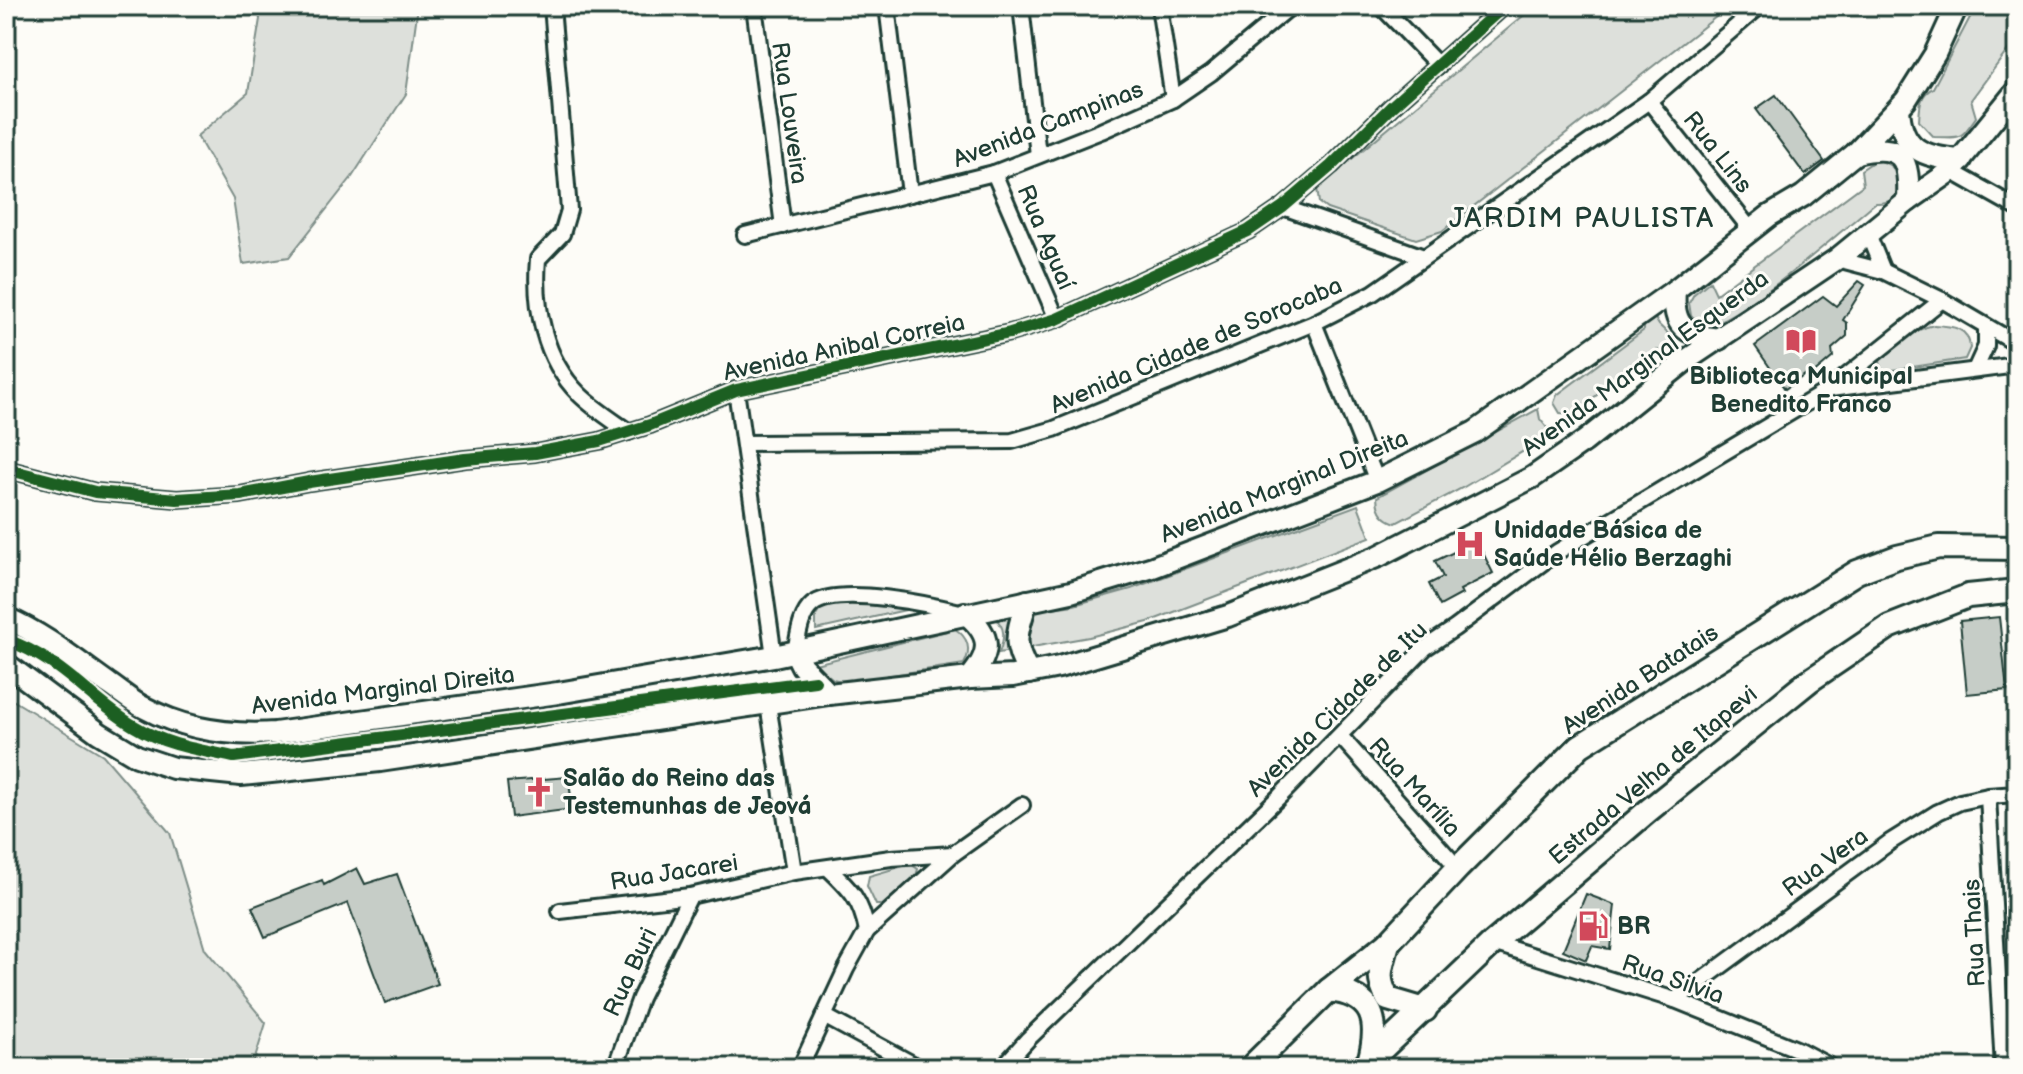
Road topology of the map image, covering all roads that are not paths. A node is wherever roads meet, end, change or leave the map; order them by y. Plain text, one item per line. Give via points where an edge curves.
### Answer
1 (552, 6) edge
2 (754, 6) edge
3 (887, 6) edge
4 (1021, 6) edge
5 (1159, 6) edge
6 (1291, 6) edge
7 (1381, 6) edge
8 (1504, 6) edge
9 (1760, 6) edge
10 (1957, 6) edge
11 (1439, 66) junction
12 (2017, 90) edge
13 (1173, 99) junction
14 (1649, 101) junction
15 (1899, 108) junction
16 (1856, 153) junction
17 (1038, 155) junction
18 (1956, 165) junction
19 (994, 173) junction
20 (910, 194) junction
21 (1908, 201) junction
22 (1283, 207) junction
23 (2017, 208) edge
24 (783, 226) junction
25 (1751, 230) junction
26 (1868, 234) junction
27 (745, 235) dead end
28 (1424, 257) junction
29 (1837, 259) junction
30 (1883, 271) junction
31 (1675, 290) junction
32 (1942, 300) junction
33 (1057, 319) junction
34 (1314, 323) junction
35 (1986, 326) junction
36 (1719, 339) junction
37 (2017, 344) edge
38 (2017, 365) edge
39 (1975, 370) junction
40 (1830, 389) junction
41 (736, 390) junction
42 (629, 432) junction
43 (745, 443) junction
44 (6, 469) edge
45 (1377, 481) junction
46 (2017, 548) edge
47 (2017, 591) edge
48 (1027, 601) junction
49 (965, 613) junction
50 (6, 618) edge
51 (795, 652) junction
52 (774, 656) junction
53 (6, 664) edge
54 (1029, 673) junction
55 (970, 678) junction
56 (829, 694) junction
57 (768, 704) junction
58 (1340, 736) junction
59 (2017, 794) edge
60 (1988, 796) junction
61 (1022, 805) dead end
62 (953, 854) junction
63 (1458, 868) junction
64 (829, 869) junction
65 (794, 872) junction
66 (690, 896) junction
67 (560, 911) dead end
68 (867, 931) junction
69 (1388, 943) junction
70 (1493, 943) junction
71 (1329, 990) junction
72 (1675, 1000) junction
73 (1425, 1010) junction
74 (824, 1016) junction
75 (1366, 1065) edge
76 (615, 1068) edge
77 (800, 1068) edge
78 (920, 1068) edge
79 (1002, 1068) edge
80 (1250, 1068) edge
81 (1833, 1068) edge
82 (2003, 1068) edge

1 - 42 street via 569,210 562,234 538,259 544,337 581,396
2 - 24 street, Rua Louveira
3 - 20 street
4 - 17 street
5 - 13 street
6 - 13 street, Avenida Campinas
7 - 11 street
8 - 11 street, Avenida Anibal Correia
9 - 14 street, Avenida Cidade de Sorocaba
10 - 15 main road, Avenida Marginal Direita via 1935,54
11 - 22 street, Avenida Anibal Correia
12 - 18 main road, Avenida Marginal Esquerda
13 - 17 street, Avenida Campinas
14 - 25 street, Rua Lins
14 - 28 street, Avenida Cidade de Sorocaba
15 - 16 main road, Avenida Marginal Direita
15 - 18 main road via 1907,141 1920,152
16 - 21 main road via 1890,150 1905,161
16 - 25 main road, Avenida Marginal Direita
17 - 19 street, Avenida Campinas
18 - 21 main road, Avenida Marginal Esquerda
18 - 23 street
19 - 20 street, Avenida Campinas
19 - 33 street, Rua Aguaí
20 - 24 street, Avenida Campinas
21 - 26 main road, Avenida Marginal Esquerda
22 - 28 street
22 - 33 street, Avenida Anibal Correia via 1248,231
24 - 27 street, Avenida Campinas
25 - 31 main road, Avenida Marginal Direita
26 - 29 main road, Avenida Marginal Esquerda
26 - 30 street
28 - 34 street, Avenida Cidade de Sorocaba via 1373,293
29 - 30 street
29 - 36 main road, Avenida Marginal Esquerda
30 - 32 street
31 - 36 main road via 1673,311 1686,331
31 - 45 main road, Avenida Marginal Direita via 1475,432
32 - 35 street
32 - 40 street, Avenida Cidade de Itu
33 - 41 street, Avenida Anibal Correia
34 - 43 street, Avenida Cidade de Sorocaba via 1054,429 1012,441
34 - 45 street
35 - 37 street
35 - 39 street via 1986,346
36 - 54 main road, Avenida Marginal Esquerda via 1533,477 1379,556 1228,616
38 - 39 street, Avenida Cidade de Itu
39 - 40 street, Avenida Cidade de Itu
40 - 58 street, Avenida Cidade de Itu via 1557,552 1425,648
41 - 42 street, Avenida Anibal Correia
41 - 43 street
42 - 44 street, Avenida Anibal Correia via 535,453 240,495 177,499 95,492
43 - 52 street
45 - 48 main road, Avenida Marginal Direita via 1122,578
46 - 63 main road, Avenida Batatais via 1939,547 1857,572 1580,746
47 - 70 main road, Estrada Velha de Itapevi via 1968,596 1889,627 1809,681
48 - 49 main road, Avenida Marginal Direita
48 - 54 main road via 1017,644
49 - 51 main road, Avenida Marginal Direita
49 - 51 street, Avenida Marginal Direita via 876,598 822,599 808,610
49 - 55 main road via 978,624 986,644 982,663
50 - 52 main road, Avenida Marginal Direita via 54,643 143,708 215,733 246,735 543,695
51 - 52 main road, Avenida Marginal Direita
51 - 56 main road
53 - 57 main road, Avenida Marginal Esquerda via 137,756 173,768 241,775 380,761
54 - 55 main road, Avenida Marginal Esquerda
55 - 56 main road, Avenida Marginal Esquerda
56 - 57 main road, Avenida Marginal Esquerda
57 - 65 street
58 - 63 street, Rua Marília
58 - 79 street, Avenida Cidade de Itu
59 - 60 street, Rua Vera
60 - 72 street, Rua Vera via 1960,802 1890,842
60 - 82 street, Rua Thais
61 - 62 street
62 - 64 street, Rua Jacarei
62 - 68 street
63 - 69 main road, Avenida Batatais
64 - 65 street, Rua Jacarei
64 - 68 street via 854,893
65 - 66 street, Rua Jacarei
66 - 67 street, Rua Jacarei
66 - 76 street, Rua Buri via 640,998
68 - 74 street
69 - 71 main road, Avenida Batatais
69 - 73 main road via 1380,985 1388,999
70 - 72 street, Rua Silvia
70 - 73 main road, Estrada Velha de Itapevi
71 - 75 main road via 1349,994 1370,1010 1375,1042
71 - 80 main road, Avenida Batatais
72 - 81 street, Rua Silvia
73 - 75 main road, Estrada Velha de Itapevi
74 - 77 street
74 - 78 street

